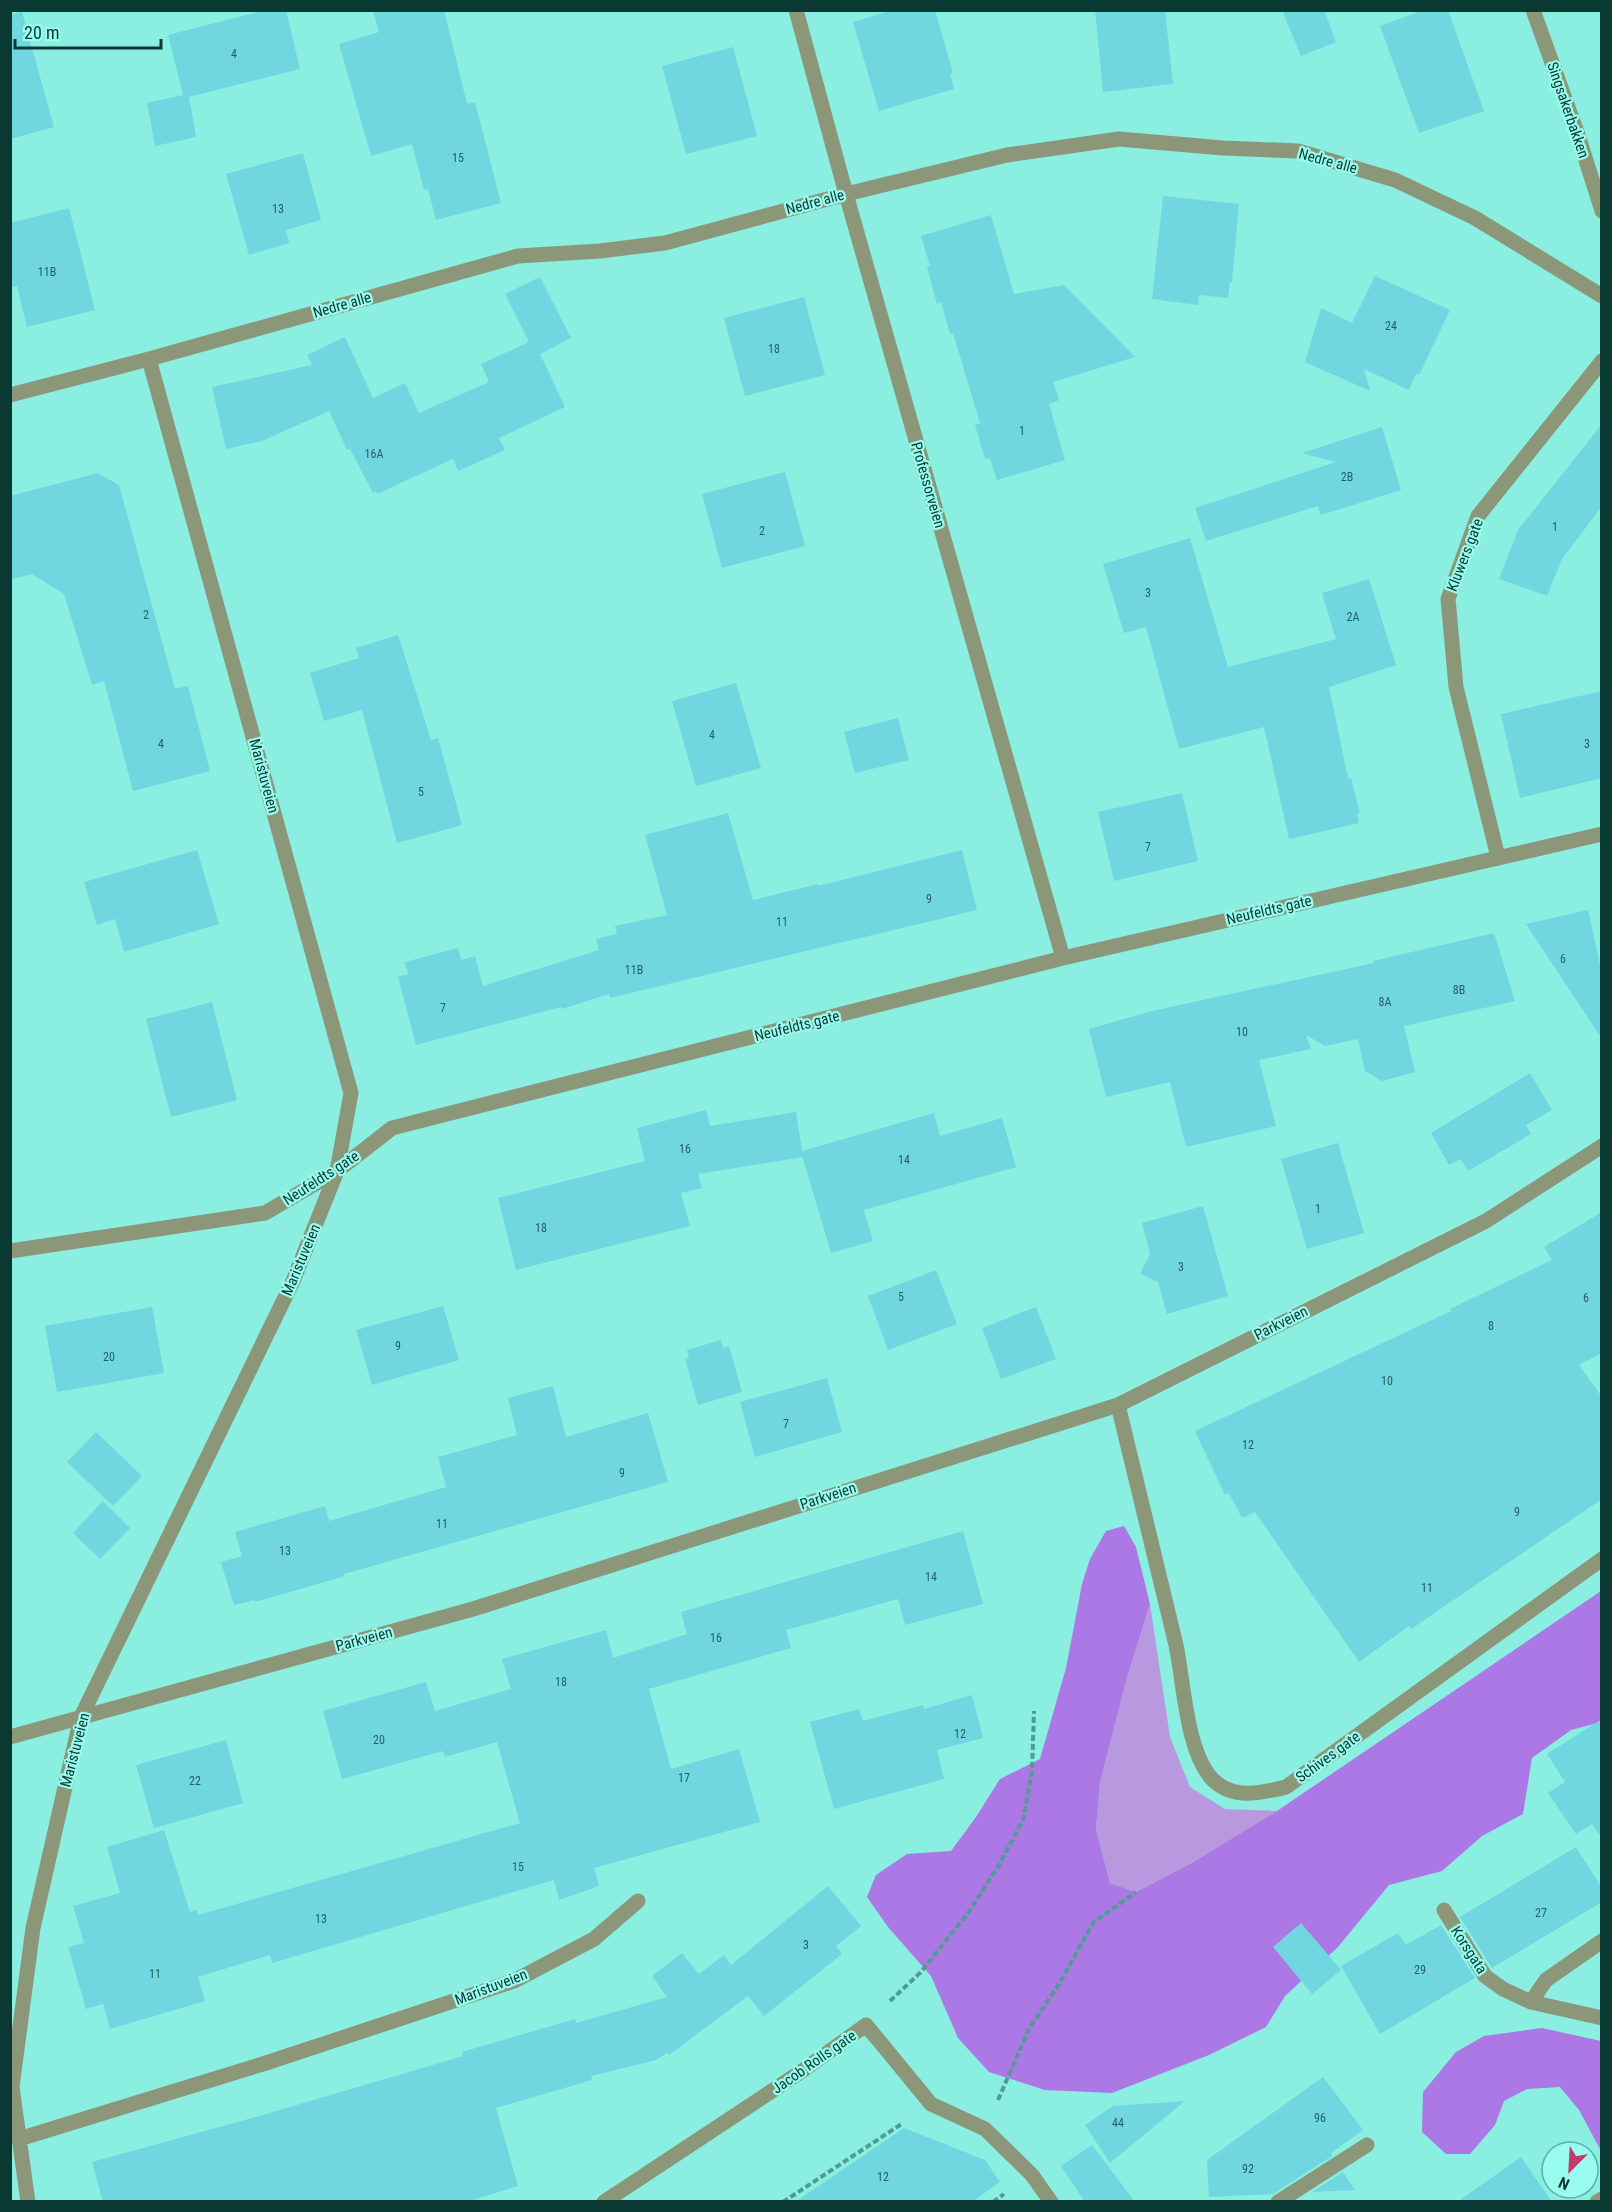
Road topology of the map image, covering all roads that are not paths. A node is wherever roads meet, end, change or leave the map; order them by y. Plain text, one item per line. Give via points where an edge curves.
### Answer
1 (796, 10) edge
2 (1533, 10) edge
3 (846, 194) junction
4 (1602, 211) edge
5 (1602, 296) edge
6 (149, 359) junction
7 (1602, 361) edge
8 (10, 395) edge
9 (1602, 834) edge
10 (1498, 857) junction
11 (1063, 958) junction
12 (1602, 1146) edge
13 (338, 1171) junction
14 (10, 1251) edge
15 (1118, 1405) junction
16 (1602, 1559) edge
17 (81, 1717) junction
18 (10, 1737) edge
19 (638, 1901) dead end
20 (1444, 1910) dead end
21 (1602, 1941) edge
22 (1531, 2002) junction
23 (1602, 2018) edge
24 (20, 2139) junction
25 (1367, 2145) dead end
26 (1602, 2199) edge
27 (28, 2202) edge
28 (604, 2202) edge
29 (1051, 2202) edge
30 (1278, 2202) edge
31 (1597, 2202) edge

1 - 3 street, Professorveien
2 - 4 street, Singsakerbakken
3 - 5 street, Nedre alle via 1007,155 1119,139 1298,151 1395,180 1475,218
3 - 6 street, Nedre alle via 665,243 518,256
3 - 11 street, Professorveien
6 - 8 street, Nedre alle
6 - 13 street, Maristuveien via 351,1093
7 - 10 street, Kluwers gate via 1478,516 1448,599 1456,687
9 - 10 street, Neufeldts gate
10 - 11 street, Neufeldts gate
11 - 13 street, Neufeldts gate via 392,1128
12 - 15 street, Parkveien via 1486,1221
13 - 14 street, Neufeldts gate via 265,1213
13 - 17 street, Maristuveien via 293,1281
15 - 16 street, Schives gate via 1177,1648 1196,1751 1209,1775 1231,1791 1245,1794 1286,1787
15 - 17 street, Parkveien via 472,1609
17 - 18 street, Parkveien
17 - 24 street, Maristuveien via 33,1928 12,2087
19 - 24 street, Maristuveien via 594,1939 514,1981
20 - 22 street, Korsgata via 1485,1976
21 - 22 street via 1546,1980
22 - 23 street, Korsgata
24 - 27 street, Maristuveien
25 - 30 street
26 - 31 street
28 - 29 street, Jacob Rolls gate via 866,2025 931,2104 986,2129 1032,2175

